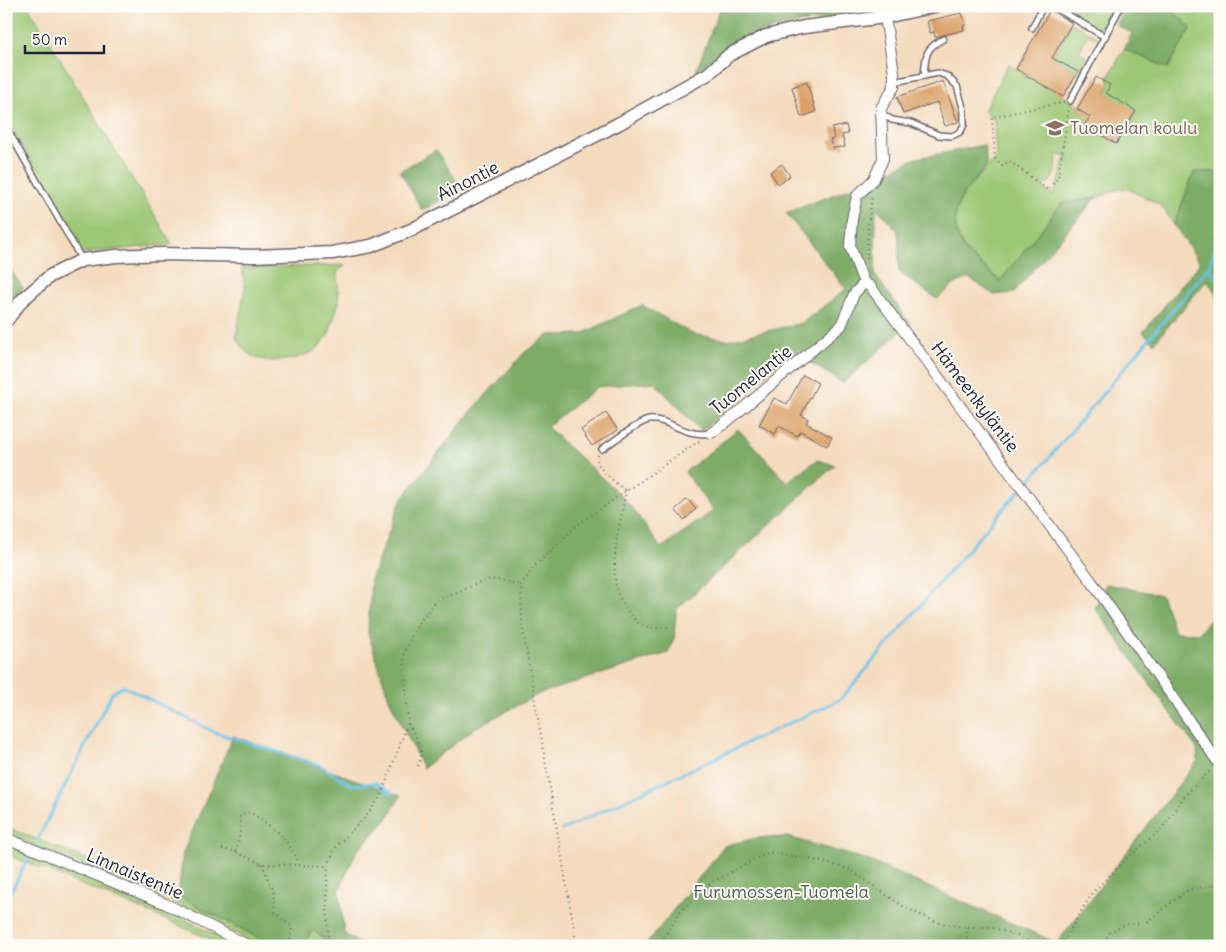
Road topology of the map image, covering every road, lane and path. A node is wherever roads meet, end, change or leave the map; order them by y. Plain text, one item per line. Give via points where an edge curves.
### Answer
1 (935, 6) edge
2 (1043, 6) edge
3 (1053, 6) edge
4 (1121, 6) edge
5 (918, 8) edge
6 (885, 17) junction
7 (1032, 28) dead end
8 (1105, 37) junction
9 (943, 39) dead end
10 (924, 76) junction
11 (894, 82) junction
12 (1070, 101) junction
13 (881, 114) junction
14 (6, 127) edge
15 (874, 179) junction
16 (450, 182) dead end
17 (457, 206) junction
18 (82, 260) junction
19 (868, 267) dead end
20 (864, 283) junction
21 (6, 321) edge
22 (711, 433) junction
23 (602, 449) joint
24 (626, 490) junction
25 (521, 585) junction
26 (429, 610) junction
27 (428, 622) dead end
28 (671, 626) dead end
29 (408, 723) junction
30 (1219, 764) edge
31 (418, 766) dead end
32 (6, 838) edge
33 (222, 849) dead end
34 (236, 852) junction
35 (262, 864) junction
36 (299, 864) junction
37 (328, 866) junction
38 (1220, 884) edge
39 (966, 928) junction
40 (249, 946) edge
41 (289, 946) edge
42 (328, 946) edge
43 (576, 946) edge
44 (659, 946) edge
45 (968, 946) edge
46 (1036, 946) edge
47 (1061, 946) edge
48 (1102, 946) edge

1 - 5 street, Ainontie
2 - 7 lane
3 - 8 lane
4 - 8 lane
5 - 6 street, Ainontie
6 - 11 street
6 - 17 street, Ainontie via 804,26 766,36 729,55 708,74 618,124
8 - 12 lane
9 - 10 lane via 932,44 926,56
10 - 11 lane
10 - 13 lane via 938,73 947,76 957,86 964,111 964,125 960,132 952,136 939,135
11 - 13 street, Hämeenkyläntie
12 - 12 path via 1058,178 1048,190 1009,161 1002,166 995,158 992,117
13 - 15 street, Hämeenkyläntie via 883,160
14 - 18 lane
15 - 19 path via 868,225
15 - 20 street, Hämeenkyläntie via 857,196 852,218 850,246
16 - 17 path via 447,190
17 - 18 street, Ainontie via 411,230 350,251 254,256 160,254
18 - 21 street, Ainontie via 50,276 22,300
20 - 22 street, Tuomelantie via 854,294 841,326
20 - 30 street, Hämeenkyläntie via 870,286 904,330 1092,582
22 - 23 lane, Tuomelantie via 693,434 648,420
22 - 24 path
23 - 24 path via 598,463
24 - 25 path via 577,525 534,566
24 - 28 path via 617,538 616,588 634,621 648,628
25 - 26 path via 489,579 438,599
25 - 43 path via 523,634
26 - 27 path
26 - 29 path via 418,624 404,657
29 - 31 path via 422,754
29 - 37 path via 381,796 335,848
30 - 47 path via 1186,794 1161,830 1092,893
32 - 40 street, Linnaistentie via 166,904
33 - 34 path
34 - 35 path
34 - 36 path via 240,816 250,812 275,829 292,848
35 - 36 path
35 - 41 path via 273,891 275,912 292,927
36 - 37 path
37 - 42 path
38 - 48 path via 1188,890 1145,923 1127,924 1110,932
39 - 44 path via 936,922 904,907 849,869 769,852 712,882 679,913
39 - 45 path
39 - 46 path via 990,927 1017,935

